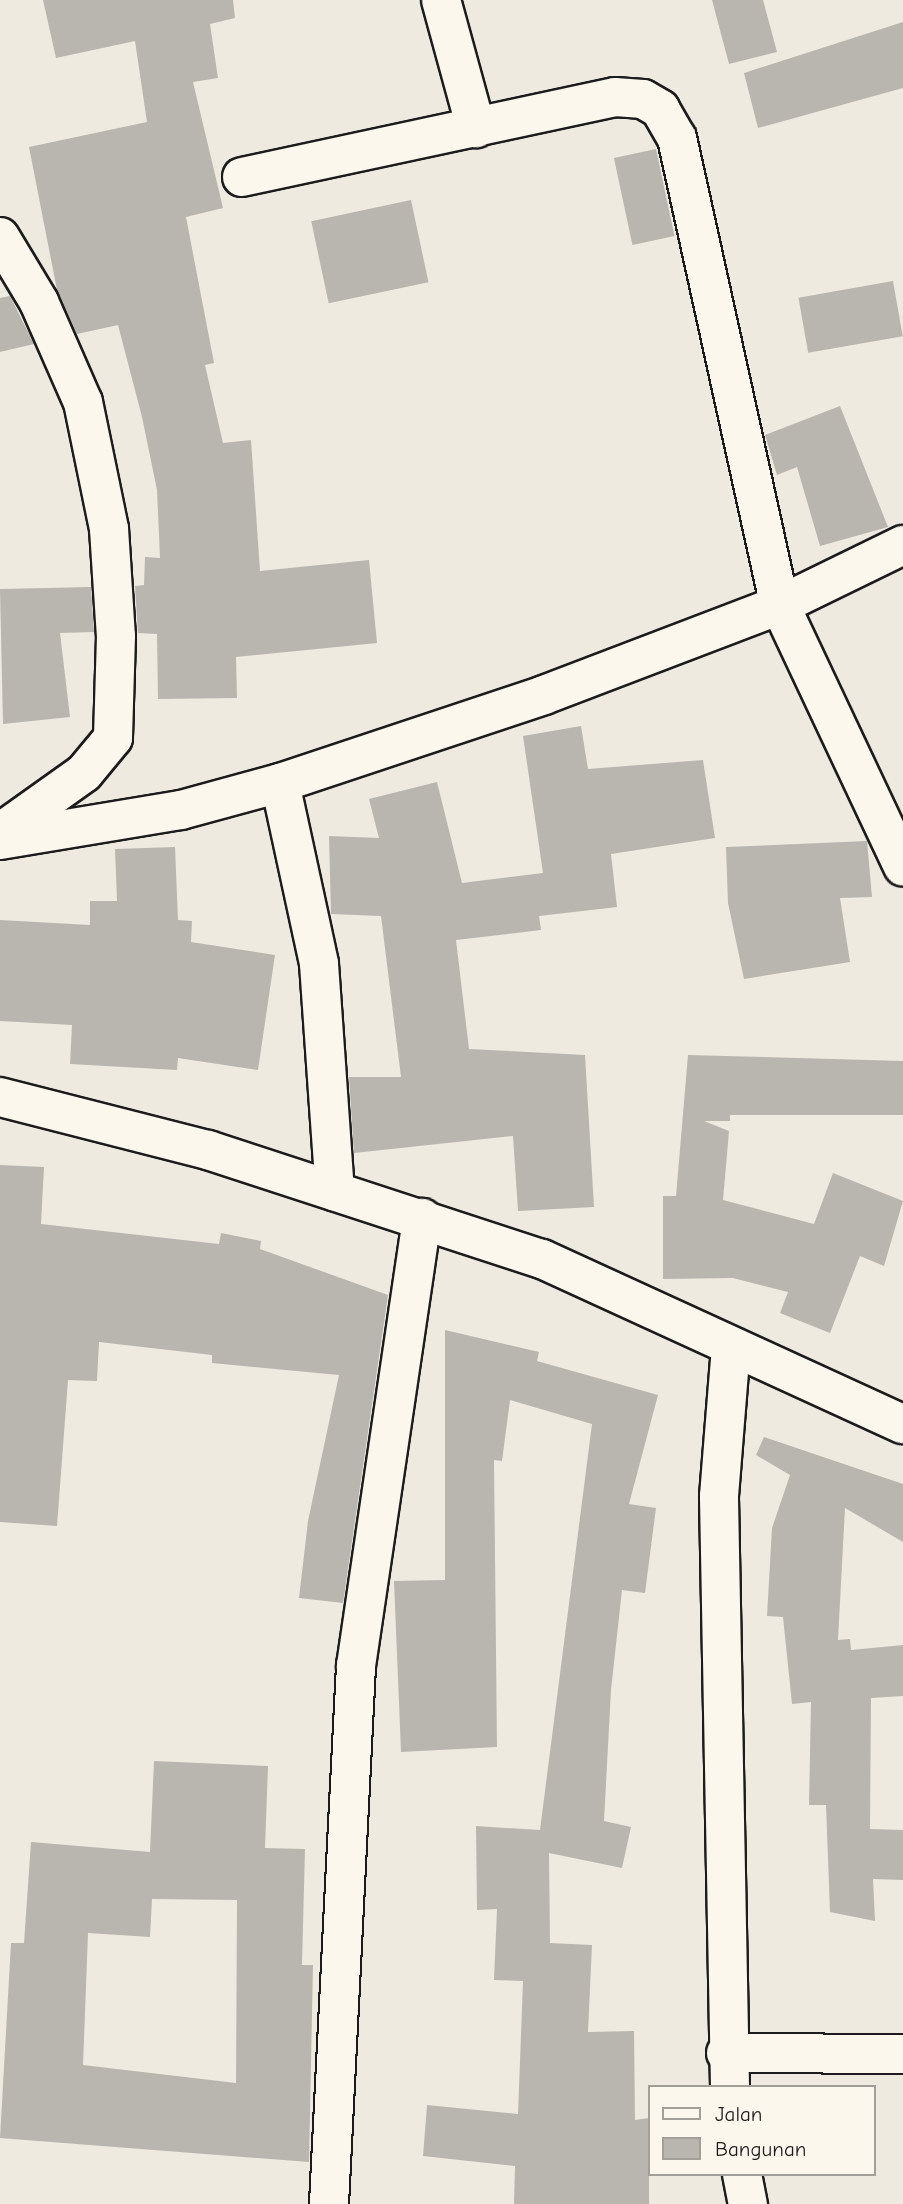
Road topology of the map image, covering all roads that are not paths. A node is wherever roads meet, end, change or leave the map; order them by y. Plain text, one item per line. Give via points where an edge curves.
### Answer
1 (441, 0) edge
2 (476, 128) junction
3 (242, 177) dead end
4 (0, 237) edge
5 (903, 545) edge
6 (780, 605) junction
7 (281, 783) junction
8 (0, 833) edge
9 (0, 840) edge
10 (903, 866) edge
11 (0, 1097) edge
12 (335, 1191) junction
13 (422, 1218) junction
14 (731, 1348) junction
15 (903, 1424) edge
16 (903, 2054) edge
17 (728, 2070) edge
18 (742, 2176) edge
19 (329, 2204) edge
20 (748, 2204) edge

1 - 2 street
2 - 3 street
2 - 6 street via 615,97 643,99 670,121
4 - 8 street via 39,302 83,402 109,529 116,636 113,738 84,773
5 - 6 street
6 - 7 street via 544,695
6 - 10 street
7 - 9 street via 121,822
7 - 12 street via 319,964
11 - 12 street
12 - 13 street
13 - 14 street via 542,1259
13 - 19 street via 356,1667
14 - 15 street
14 - 17 street via 719,1496
16 - 17 street
18 - 20 street

